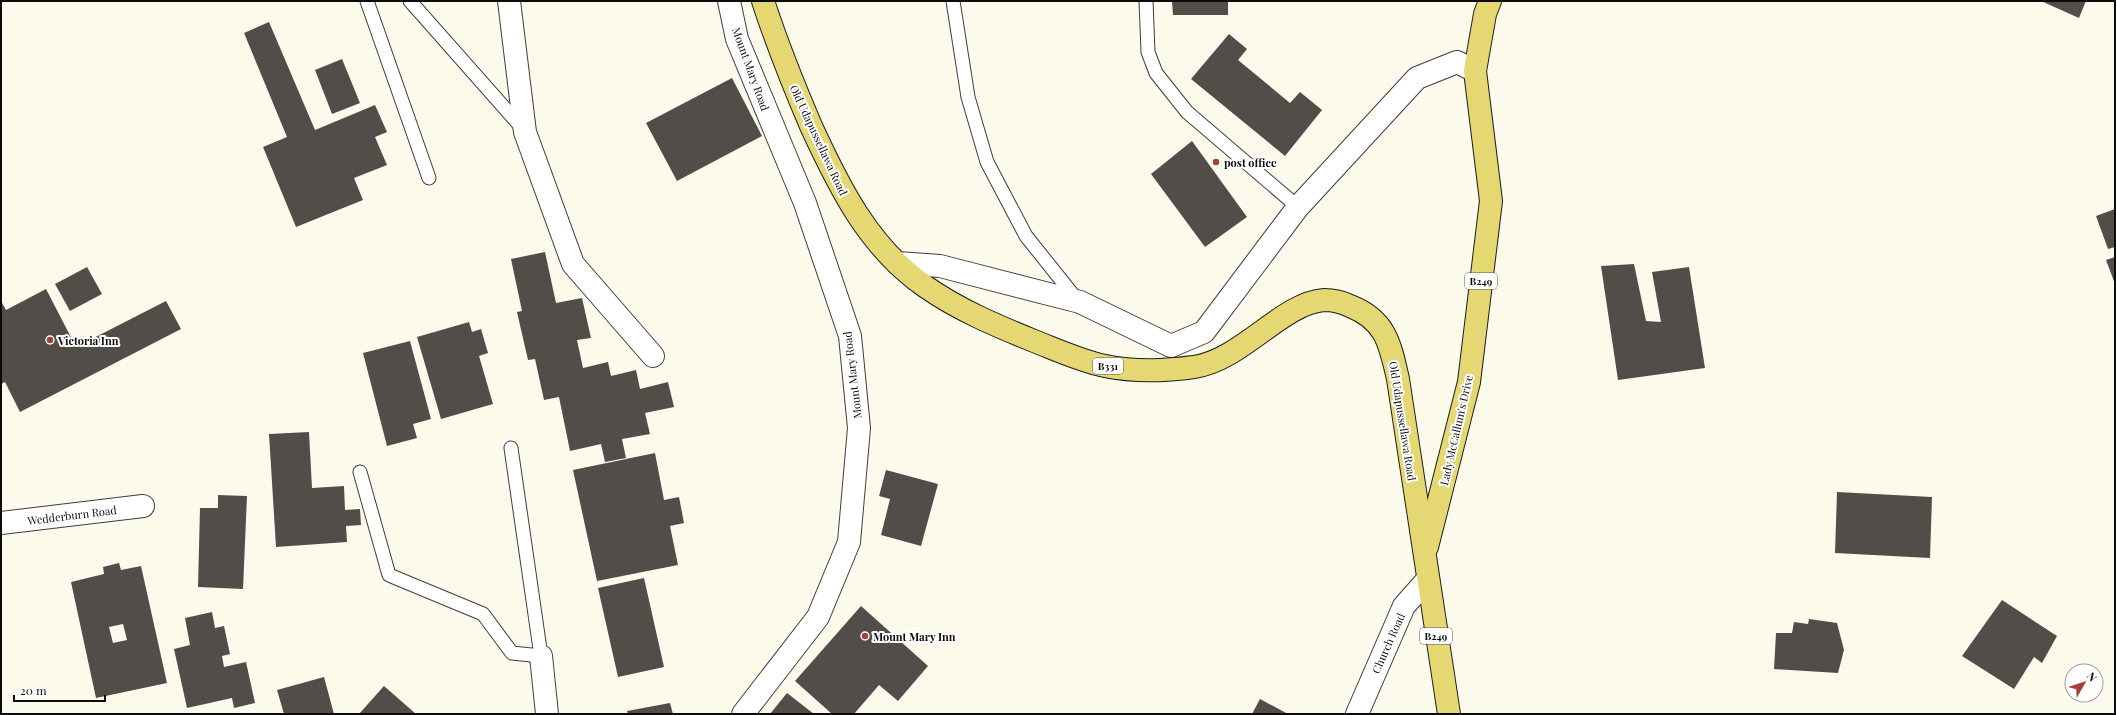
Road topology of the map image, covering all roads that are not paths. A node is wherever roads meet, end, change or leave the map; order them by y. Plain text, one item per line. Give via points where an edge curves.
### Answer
1 (367, 1) edge
2 (410, 1) edge
3 (509, 1) edge
4 (729, 1) edge
5 (763, 1) edge
6 (953, 1) edge
7 (1146, 1) edge
8 (1487, 5) edge
9 (1475, 71) junction
10 (525, 132) junction
11 (429, 178) dead end
12 (1298, 207) junction
13 (897, 263) junction
14 (1080, 302) junction
15 (652, 356) dead end
16 (511, 448) dead end
17 (360, 472) dead end
18 (143, 506) dead end
19 (1, 523) edge
20 (1424, 558) junction
21 (1428, 579) junction
22 (541, 656) junction
23 (547, 714) edge
24 (743, 714) edge
25 (1357, 714) edge
26 (1448, 714) edge

1 - 11 lane
2 - 10 lane
3 - 10 street
4 - 24 street, Mount Mary Road via 737,39 805,203 850,336 859,428 849,542 841,562 818,617
5 - 13 main road, Old Udapussellawa Road / B331 via 785,66 829,164 849,203 874,238
6 - 14 lane via 968,97 986,162 1026,236
7 - 12 lane via 1148,52 1160,78 1187,112
8 - 9 main road, Lady McCallum's Drive / B249
9 - 12 street via 1457,62 1417,78
9 - 20 main road, Lady McCallum's Drive / B249 via 1490,201 1469,382
10 - 15 street via 573,264
12 - 14 street via 1204,332 1171,346
13 - 14 street via 940,266
13 - 20 main road, Old Udapussellawa Road / B331 via 925,287 1013,332 1106,366 1138,370 1171,370 1198,366 1224,357 1310,303 1324,300 1342,302 1361,310 1379,323 1390,344 1398,379
16 - 22 lane
17 - 22 lane via 389,575 483,614 512,653
18 - 19 street, Wedderburn Road
20 - 21 main road, Lady McCallum's Drive / B249
21 - 25 street, Church Road via 1404,606
21 - 26 main road, Lady McCallum's Drive / B249
22 - 23 street

